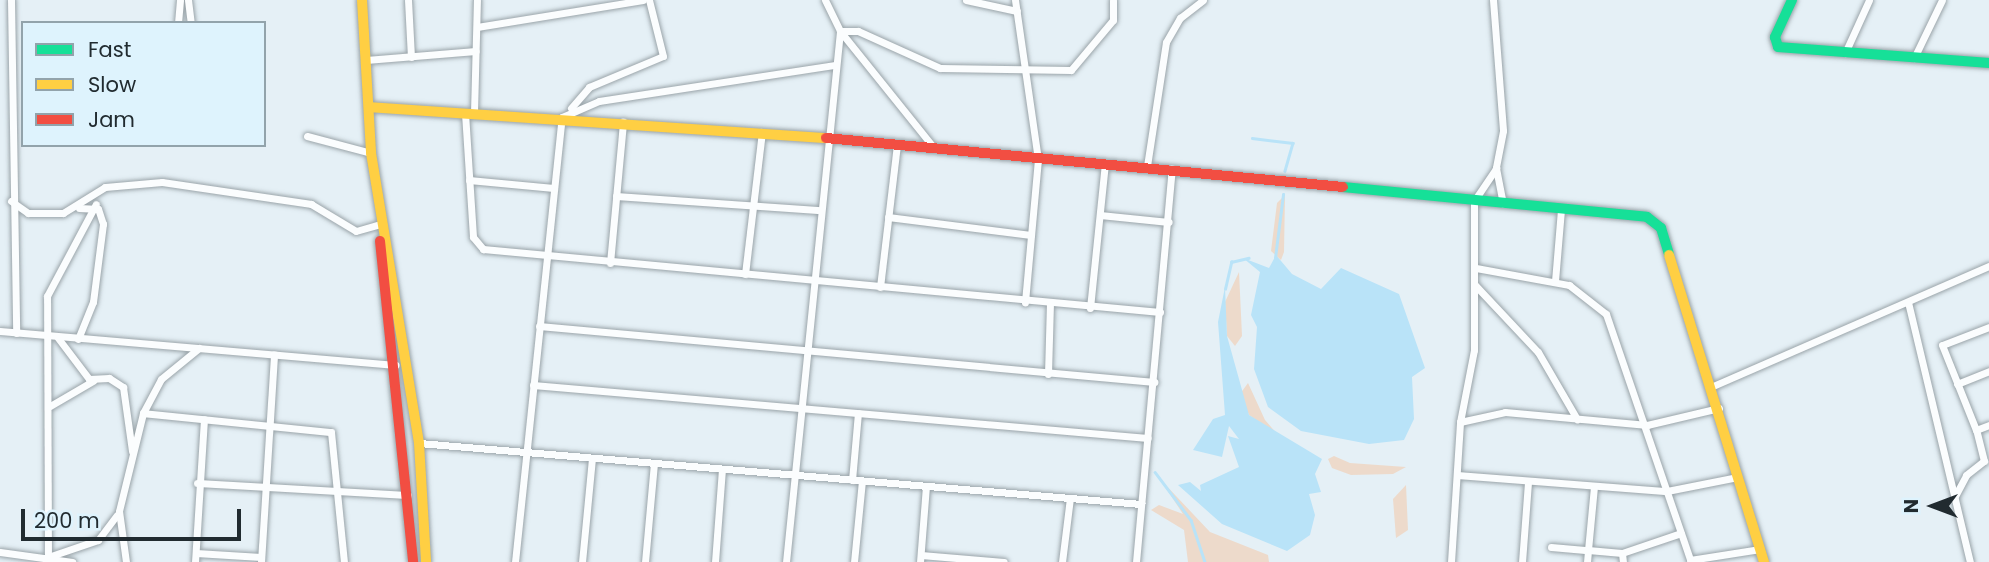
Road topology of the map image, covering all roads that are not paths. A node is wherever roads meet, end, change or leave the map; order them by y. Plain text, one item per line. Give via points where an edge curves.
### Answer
1 (11, 0) edge
2 (180, 0) edge
3 (188, 0) edge
4 (362, 0) edge
5 (408, 0) edge
6 (477, 0) edge
7 (643, 0) edge
8 (649, 0) edge
9 (825, 0) edge
10 (966, 0) edge
11 (1015, 0) edge
12 (1113, 0) edge
13 (1203, 0) edge
14 (1493, 0) edge
15 (1792, 0) edge
16 (1869, 0) edge
17 (1942, 0) edge
18 (1017, 11) junction
19 (178, 21) edge
20 (191, 21) edge
21 (477, 27) junction
22 (840, 31) junction
23 (477, 51) junction
24 (1845, 53) junction
25 (411, 57) junction
26 (1914, 58) junction
27 (366, 61) junction
28 (1989, 63) edge
29 (835, 65) junction
30 (13, 72) junction
31 (1024, 72) junction
32 (21, 74) edge
33 (369, 107) junction
34 (571, 108) junction
35 (469, 113) junction
36 (562, 117) junction
37 (623, 122) junction
38 (762, 132) junction
39 (307, 136) dead end
40 (826, 138) junction
41 (897, 144) junction
42 (935, 149) junction
43 (371, 153) junction
44 (1038, 159) junction
45 (1105, 163) junction
46 (1147, 166) junction
47 (1496, 168) junction
48 (1172, 169) junction
49 (469, 180) junction
50 (554, 188) junction
51 (96, 194) junction
52 (616, 196) junction
53 (11, 201) junction
54 (1474, 201) junction
55 (1503, 203) junction
56 (753, 205) junction
57 (96, 206) junction
58 (74, 209) junction
59 (818, 209) junction
60 (1560, 210) junction
61 (1100, 215) junction
62 (888, 217) junction
63 (1169, 222) junction
64 (380, 224) junction
65 (1031, 235) junction
66 (546, 257) junction
67 (610, 262) junction
68 (1989, 266) edge
69 (1476, 268) junction
70 (745, 274) junction
71 (810, 280) junction
72 (1555, 281) junction
73 (1475, 285) junction
74 (880, 287) junction
75 (1025, 302) junction
76 (1908, 302) junction
77 (1050, 304) junction
78 (1090, 308) junction
79 (1160, 312) junction
80 (539, 326) junction
81 (1989, 327) edge
82 (0, 331) edge
83 (16, 333) junction
84 (49, 337) junction
85 (58, 338) junction
86 (78, 339) junction
87 (201, 348) junction
88 (806, 349) junction
89 (274, 354) junction
90 (396, 365) junction
91 (1989, 372) edge
92 (1048, 374) junction
93 (93, 381) junction
94 (1154, 382) junction
95 (1957, 384) junction
96 (533, 385) junction
97 (1713, 386) junction
98 (50, 406) junction
99 (800, 408) junction
100 (1719, 408) junction
101 (143, 413) junction
102 (858, 413) junction
103 (204, 419) junction
104 (1577, 419) junction
105 (1460, 422) junction
106 (1647, 425) junction
107 (1989, 425) edge
108 (269, 426) junction
109 (1976, 430) junction
110 (1148, 438) junction
111 (419, 443) junction
112 (526, 453) junction
113 (592, 458) junction
114 (132, 459) junction
115 (654, 464) junction
116 (722, 469) junction
117 (793, 475) junction
118 (1457, 475) junction
119 (1738, 477) junction
120 (852, 480) junction
121 (862, 481) junction
122 (1528, 482) junction
123 (197, 483) junction
124 (926, 486) junction
125 (1594, 486) junction
126 (265, 490) junction
127 (1667, 491) junction
128 (337, 495) junction
129 (408, 495) junction
130 (1070, 498) junction
131 (1954, 498) junction
132 (1142, 504) junction
133 (120, 511) junction
134 (1681, 533) junction
135 (1551, 547) dead end
136 (1760, 549) junction
137 (1588, 550) junction
138 (0, 552) edge
139 (196, 553) junction
140 (1622, 553) junction
141 (921, 558) edge
142 (48, 560) edge
143 (261, 560) edge
144 (1690, 561) edge
145 (72, 562) edge
146 (126, 562) edge
147 (195, 562) edge
148 (344, 562) edge
149 (413, 562) edge
150 (426, 562) edge
151 (515, 562) edge
152 (583, 562) edge
153 (645, 562) edge
154 (715, 562) edge
155 (786, 562) edge
156 (853, 562) edge
157 (998, 562) edge
158 (1062, 562) edge
159 (1136, 562) edge
160 (1451, 562) edge
161 (1522, 562) edge
162 (1587, 562) edge
163 (1623, 562) edge
164 (1764, 562) edge
165 (1970, 562) edge

1 - 30 street
2 - 19 street
3 - 20 street
4 - 27 street
5 - 25 street
6 - 21 street
7 - 21 street
8 - 34 street via 663,56 589,87
9 - 22 street
10 - 18 street
11 - 18 street
12 - 31 street via 1113,20 1076,67
13 - 46 street via 1180,18 1166,42
14 - 47 street via 1503,131
15 - 24 street via 1776,45
16 - 24 street
17 - 26 street
18 - 31 street
21 - 23 street
22 - 29 street
22 - 31 street via 858,31 929,65
22 - 42 street
23 - 25 street
23 - 35 street
24 - 26 street
25 - 27 street
26 - 28 street
27 - 33 street
29 - 34 street
29 - 40 street
30 - 32 street
30 - 53 street
31 - 44 street
33 - 35 street
33 - 43 street
34 - 36 street
35 - 36 street
35 - 49 street
36 - 37 street
36 - 50 street
37 - 38 street
37 - 52 street
38 - 40 street
38 - 56 street
39 - 43 street
40 - 41 street
40 - 59 street
41 - 42 street
41 - 62 street
42 - 44 street
43 - 64 street
44 - 45 street
44 - 65 street
45 - 46 street
45 - 61 street
46 - 48 street
47 - 54 street
47 - 55 street
48 - 54 street
48 - 63 street
49 - 50 street
49 - 66 street via 477,245
50 - 66 street
51 - 57 street
51 - 58 street
51 - 64 street via 105,187 162,182 311,204 356,231
52 - 56 street
52 - 67 street
53 - 58 street via 28,213
53 - 83 street
54 - 55 street
54 - 69 street
55 - 60 street
56 - 59 street
56 - 70 street
57 - 58 street
57 - 84 street via 47,296
57 - 86 street via 101,258
59 - 71 street
60 - 72 street
60 - 97 street via 1656,221
61 - 63 street
61 - 78 street
62 - 65 street
62 - 74 street
63 - 79 street
64 - 90 street via 380,277
64 - 111 street
65 - 75 street
66 - 67 street
66 - 80 street
67 - 70 street
68 - 76 street
69 - 72 street
69 - 73 street
70 - 71 street
71 - 74 street
71 - 88 street
72 - 106 street via 1588,294 1612,323
73 - 104 street via 1538,352
73 - 105 street via 1474,350
74 - 75 street
75 - 77 street
76 - 97 street
76 - 131 street
77 - 78 street
77 - 92 street
78 - 79 street
79 - 94 street
80 - 88 street
80 - 96 street
81 - 95 street via 1942,345
82 - 83 street
83 - 84 street
84 - 85 street
84 - 98 street
85 - 86 street
85 - 93 street
86 - 87 street
87 - 89 street
87 - 101 street via 161,379
88 - 92 street
88 - 99 street
89 - 90 street
89 - 108 street
90 - 129 street
91 - 95 street
92 - 94 street
93 - 98 street
93 - 114 street via 109,378 124,387
94 - 110 street
95 - 109 street
96 - 99 street
96 - 112 street
97 - 100 street
98 - 142 street
99 - 102 street
99 - 117 street
100 - 106 street
100 - 119 street
101 - 103 street
101 - 114 street
102 - 110 street
102 - 120 street
103 - 108 street
103 - 123 street
104 - 105 street via 1505,412
104 - 106 street
105 - 118 street
106 - 127 street
107 - 109 street
108 - 126 street
108 - 128 street via 331,432
109 - 131 street via 1984,461 1966,475
110 - 132 street
111 - 112 street
111 - 150 street
112 - 113 street
112 - 151 street
113 - 115 street
113 - 152 street
114 - 133 street
115 - 116 street
115 - 153 street
116 - 117 street
116 - 154 street
117 - 120 street
117 - 155 street
118 - 122 street
118 - 160 street
119 - 127 street
119 - 136 street
120 - 121 street
121 - 124 street
121 - 156 street
122 - 125 street
122 - 161 street
123 - 126 street
123 - 139 street
124 - 130 street
124 - 141 street
125 - 127 street
125 - 137 street
126 - 128 street
126 - 143 street
127 - 134 street
128 - 129 street
128 - 148 street
129 - 149 street
130 - 132 street
130 - 158 street
131 - 165 street
132 - 159 street
133 - 142 street via 98,540
133 - 146 street
134 - 140 street
134 - 144 street
135 - 137 street
136 - 144 street
136 - 164 street
137 - 140 street
137 - 162 street
138 - 142 street
139 - 143 street
139 - 147 street
140 - 163 street
141 - 157 street
142 - 145 street

